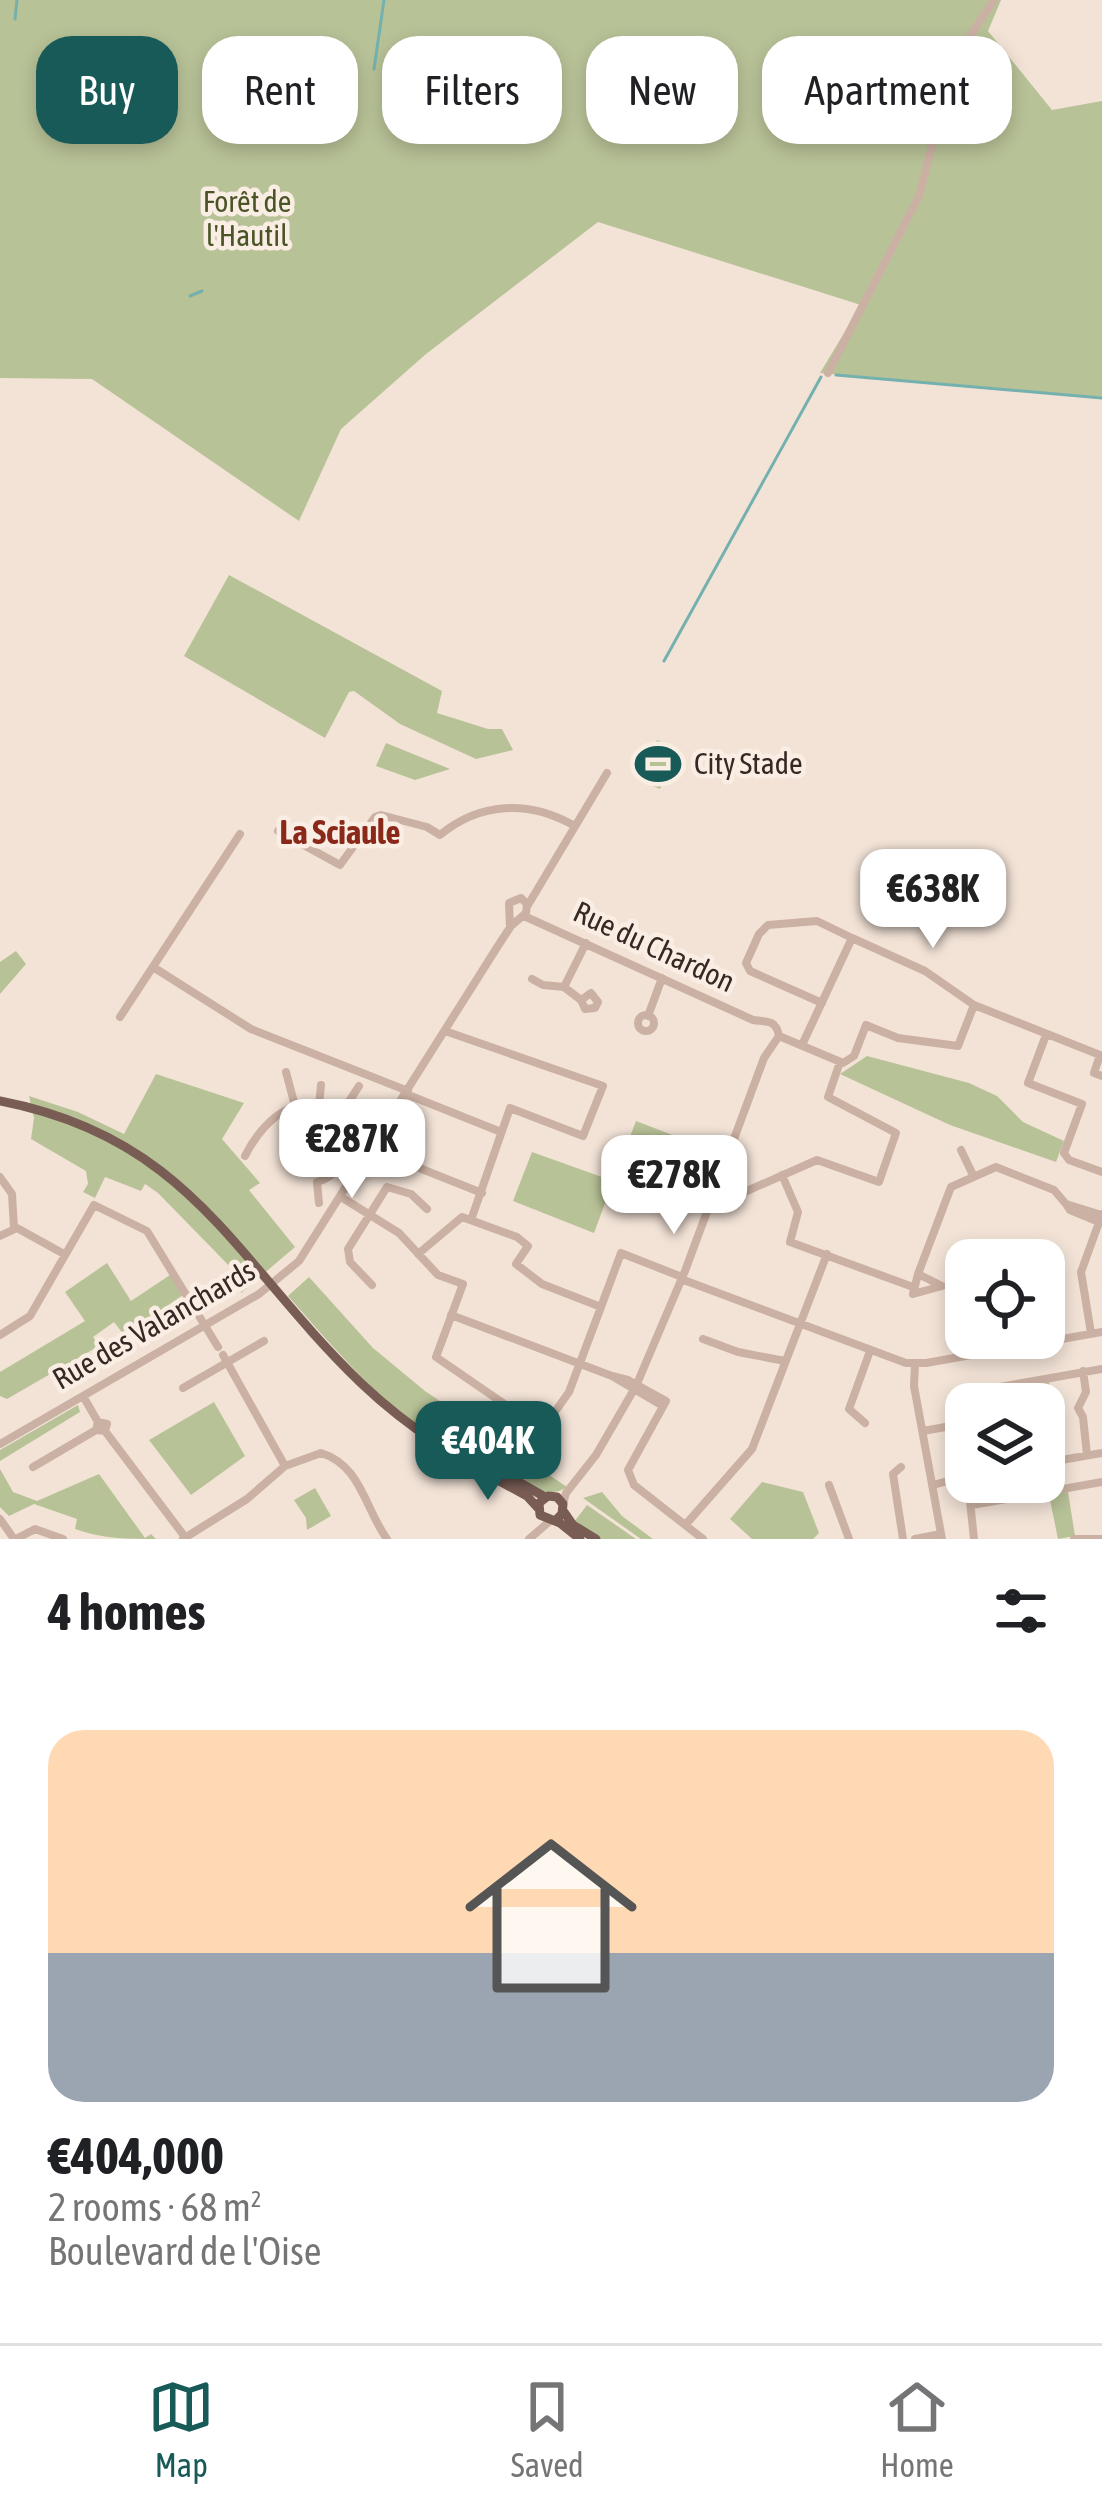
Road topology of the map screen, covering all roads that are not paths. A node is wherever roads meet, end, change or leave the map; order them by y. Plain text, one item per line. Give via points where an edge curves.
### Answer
1 (994, 0) edge
2 (828, 373) dead end
3 (608, 773) dead end
4 (573, 825) junction
5 (278, 831) dead end
6 (240, 834) dead end
7 (525, 907) junction
8 (509, 912) junction
9 (510, 927) junction
10 (852, 938) junction
11 (586, 943) junction
12 (153, 967) junction
13 (662, 978) junction
14 (532, 979) dead end
15 (564, 987) junction
16 (581, 1000) dead end
17 (822, 1003) junction
18 (974, 1005) junction
19 (120, 1016) dead end
20 (648, 1016) dead end
21 (445, 1031) junction
22 (1046, 1035) junction
23 (779, 1036) junction
24 (802, 1045) junction
25 (840, 1062) junction
26 (286, 1072) dead end
27 (1102, 1076) edge
28 (321, 1085) dead end
29 (358, 1086) dead end
30 (407, 1092) junction
31 (0, 1101) edge
32 (295, 1106) junction
33 (319, 1106) junction
34 (340, 1114) junction
35 (501, 1132) junction
36 (961, 1150) dead end
37 (379, 1152) dead end
38 (245, 1156) dead end
39 (1102, 1172) edge
40 (782, 1175) junction
41 (973, 1175) junction
42 (0, 1177) edge
43 (716, 1185) junction
44 (482, 1193) junction
45 (341, 1197) junction
46 (319, 1203) dead end
47 (427, 1209) dead end
48 (369, 1214) junction
49 (1101, 1218) edge
50 (472, 1220) junction
51 (14, 1228) junction
52 (0, 1236) edge
53 (64, 1254) junction
54 (418, 1254) junction
55 (827, 1254) junction
56 (918, 1274) junction
57 (682, 1278) junction
58 (273, 1285) junction
59 (372, 1286) dead end
60 (913, 1287) junction
61 (601, 1307) junction
62 (452, 1315) junction
63 (800, 1323) junction
64 (208, 1329) junction
65 (1096, 1333) edge
66 (0, 1335) edge
67 (703, 1339) dead end
68 (265, 1341) dead end
69 (870, 1351) junction
70 (223, 1355) junction
71 (785, 1361) junction
72 (910, 1363) junction
73 (926, 1363) junction
74 (580, 1364) junction
75 (1102, 1369) edge
76 (1083, 1372) junction
77 (914, 1382) junction
78 (1022, 1383) edge
79 (183, 1388) dead end
80 (634, 1388) junction
81 (83, 1396) junction
82 (865, 1423) dead end
83 (945, 1427) edge
84 (100, 1428) junction
85 (923, 1431) junction
86 (0, 1444) edge
87 (1102, 1453) edge
88 (1087, 1455) junction
89 (1065, 1459) edge
90 (285, 1466) junction
91 (32, 1467) dead end
92 (901, 1467) dead end
93 (945, 1482) edge
94 (1102, 1482) edge
95 (829, 1485) dead end
96 (933, 1485) junction
97 (972, 1505) joint
98 (551, 1510) junction
99 (0, 1519) edge
100 (687, 1523) junction
101 (942, 1536) edge
102 (184, 1538) edge
103 (15, 1539) edge
104 (63, 1539) edge
105 (387, 1539) edge
106 (529, 1539) edge
107 (580, 1539) edge
108 (596, 1539) edge
109 (703, 1539) edge
110 (849, 1539) edge
111 (904, 1539) edge
112 (915, 1539) edge
113 (974, 1539) edge
114 (1074, 1539) edge
115 (1102, 1539) edge

1 - 2 street via 954,60 919,196
3 - 4 street, Rue des Valanchards
4 - 5 street via 542,811 499,808 440,835 381,815 340,865
4 - 7 street, Rue des Valanchards
6 - 12 street
7 - 8 street, Rue du Chardon
7 - 8 street via 511,902
7 - 9 street, Rue des Valanchards
7 - 11 street, Rue du Chardon
8 - 9 street
9 - 21 street, Rue des Valanchards
10 - 17 street
10 - 17 street via 818,921 768,925 759,934 750,970
10 - 18 street via 925,971
11 - 13 street, Rue du Chardon
11 - 15 street
12 - 19 street
12 - 30 street via 250,1029
13 - 20 street
13 - 23 street, Rue du Chardon via 773,1023
14 - 15 street
15 - 16 street
17 - 24 street
18 - 22 street
18 - 25 street via 958,1046 866,1025 854,1055
21 - 30 street, Rue des Valanchards
21 - 35 street via 603,1086 584,1136 510,1108
22 - 27 street via 1100,1055 1094,1073
22 - 39 street via 1028,1083 1082,1104 1064,1153
23 - 24 street
23 - 43 street
24 - 25 street
25 - 40 street via 827,1097 896,1132 879,1182 823,1160
26 - 32 street
28 - 33 street
29 - 34 street
30 - 35 street
30 - 45 street, Rue des Valanchards
31 - 58 main road via 76,1122 143,1157 208,1210
32 - 33 street
32 - 38 street via 262,1125
33 - 34 street
34 - 46 street via 350,1123 350,1147 338,1171 317,1182
35 - 44 street
36 - 41 street
37 - 44 street
40 - 43 street via 740,1195
40 - 55 street via 798,1211 790,1242
41 - 49 street via 996,1167
41 - 56 street via 951,1187
42 - 51 street via 12,1194
43 - 57 street
44 - 50 street
45 - 48 street
45 - 58 street, Rue des Valanchards via 303,1257
47 - 48 street via 387,1187
48 - 54 street
48 - 59 street via 347,1249
49 - 65 street via 1081,1272
50 - 54 street via 462,1217
50 - 61 street via 528,1246 516,1264 542,1284
51 - 52 street
51 - 53 street
53 - 64 street via 93,1205 144,1228
53 - 66 street via 30,1316
54 - 62 street via 438,1275 463,1284
55 - 60 street
55 - 63 street
56 - 60 street
56 - 60 street via 942,1286 913,1294
57 - 61 street via 622,1253
57 - 63 street
57 - 80 street
58 - 64 street, Rue des Valanchards
58 - 98 main road via 372,1394 430,1441
61 - 74 street
62 - 74 street
62 - 74 street via 436,1357 542,1430
63 - 69 street
63 - 71 street
64 - 70 street
64 - 81 street, Rue des Valanchards
65 - 73 street
67 - 71 street
68 - 70 street
69 - 72 street
69 - 82 street via 849,1409
70 - 79 street
70 - 90 street
71 - 100 street via 752,1449
72 - 73 street
72 - 77 street
73 - 77 street
74 - 80 street
75 - 76 street
76 - 78 street
76 - 88 street via 1078,1408
77 - 85 street
80 - 98 street via 596,1455
80 - 100 street via 664,1404 628,1470 634,1485
81 - 84 street
81 - 86 street, Rue des Valanchards
83 - 85 street
84 - 91 street
84 - 102 street
85 - 96 street
87 - 88 street
88 - 89 street
90 - 102 street
90 - 105 street via 322,1453 342,1463
92 - 111 street via 893,1474
93 - 96 street
94 - 97 street
95 - 110 street
96 - 101 street
97 - 113 street
98 - 106 street
98 - 107 main road
98 - 108 main road
99 - 103 street
100 - 109 street
101 - 112 street
103 - 104 street via 35,1529
114 - 115 street

